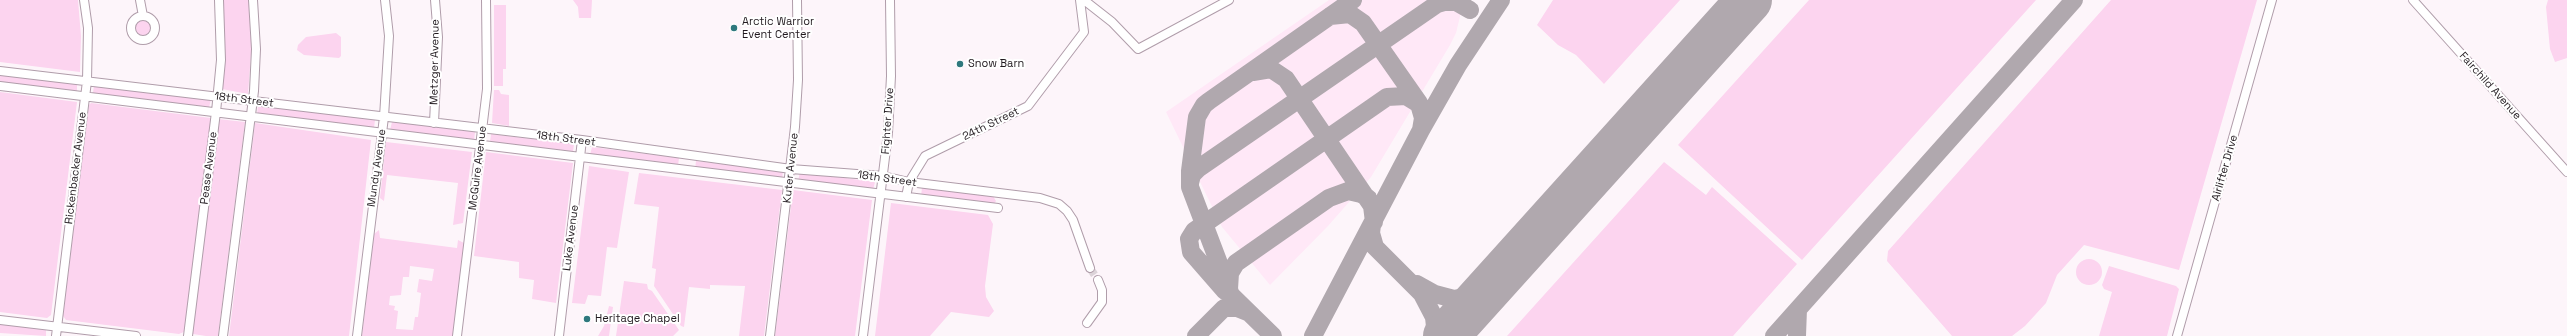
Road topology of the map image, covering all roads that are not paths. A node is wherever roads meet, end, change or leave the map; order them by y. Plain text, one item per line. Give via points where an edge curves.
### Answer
1 (84, 0) edge
2 (140, 0) edge
3 (219, 0) edge
4 (253, 0) edge
5 (385, 0) edge
6 (435, 0) edge
7 (486, 0) edge
8 (797, 0) edge
9 (890, 0) edge
10 (1080, 0) edge
11 (1084, 0) edge
12 (1229, 0) edge
13 (2272, 0) edge
14 (2413, 0) edge
15 (143, 16) dead end
16 (0, 71) edge
17 (87, 81) junction
18 (0, 86) edge
19 (85, 96) junction
20 (217, 97) junction
21 (252, 101) junction
22 (216, 112) junction
23 (250, 116) junction
24 (384, 117) junction
25 (434, 123) junction
26 (483, 130) junction
27 (382, 132) junction
28 (582, 140) junction
29 (481, 145) junction
30 (686, 155) junction
31 (580, 157) junction
32 (791, 169) junction
33 (685, 170) junction
34 (2567, 172) edge
35 (883, 176) junction
36 (909, 182) junction
37 (789, 183) junction
38 (881, 194) junction
39 (906, 196) junction
40 (998, 208) dead end
41 (1090, 268) tunnel mouth
42 (1098, 280) tunnel mouth
43 (0, 320) edge
44 (1087, 323) dead end
45 (57, 327) junction
46 (56, 336) edge
47 (136, 336) edge
48 (188, 336) edge
49 (223, 336) edge
50 (357, 336) edge
51 (457, 336) edge
52 (559, 336) edge
53 (770, 336) edge
54 (863, 336) edge
55 (2177, 336) edge

1 - 17 street, Rickenbacker Avenue via 88,28
2 - 15 street
3 - 20 street, Pease Avenue via 221,60
4 - 21 street via 256,49
5 - 24 street, Mundy Avenue via 388,36
6 - 25 street, Metzger Avenue via 438,36
7 - 26 street, McGuire Avenue via 487,80
8 - 32 street, Kuter Avenue via 798,80
9 - 35 street, Fighter Drive via 891,76
10 - 36 street, 24th Street via 1084,32 1028,106 925,156
11 - 12 street via 1112,22 1138,49
13 - 55 street, Airlifter Drive
14 - 34 street, Fairchild Avenue
16 - 17 street, 18th Street
17 - 19 street, Rickenbacker Avenue
17 - 20 street, 18th Street
18 - 19 street, 18th Street
19 - 22 street, 18th Street
19 - 45 street, Rickenbacker Avenue
20 - 21 street, 18th Street
20 - 22 street, Pease Avenue
21 - 23 street
21 - 24 street, 18th Street
22 - 23 street, 18th Street
22 - 48 street, Pease Avenue
23 - 27 street, 18th Street
23 - 49 street
24 - 25 street, 18th Street
24 - 27 street, Mundy Avenue
25 - 26 street, 18th Street
26 - 28 street, 18th Street
26 - 29 street, McGuire Avenue
27 - 29 street, 18th Street
27 - 50 street, Mundy Avenue
28 - 30 street, 18th Street
28 - 31 street, Luke Avenue
29 - 31 street, 18th Street
29 - 51 street, McGuire Avenue
30 - 32 street, 18th Street
30 - 33 street
31 - 33 street, 18th Street
31 - 52 street, Luke Avenue
32 - 35 street, 18th Street
32 - 37 street, Kuter Avenue
33 - 37 street, 18th Street
35 - 36 street, 18th Street
35 - 38 street, Fighter Drive
36 - 39 street, 24th Street
36 - 41 street, 18th Street via 1040,198 1059,204 1073,220
37 - 38 street, 18th Street
37 - 53 street, Kuter Avenue
38 - 39 street, 18th Street
38 - 54 street, Fighter Drive
39 - 40 street, 18th Street
42 - 44 street via 1102,290 1102,302
43 - 45 street
45 - 46 street, Rickenbacker Avenue
45 - 47 street

